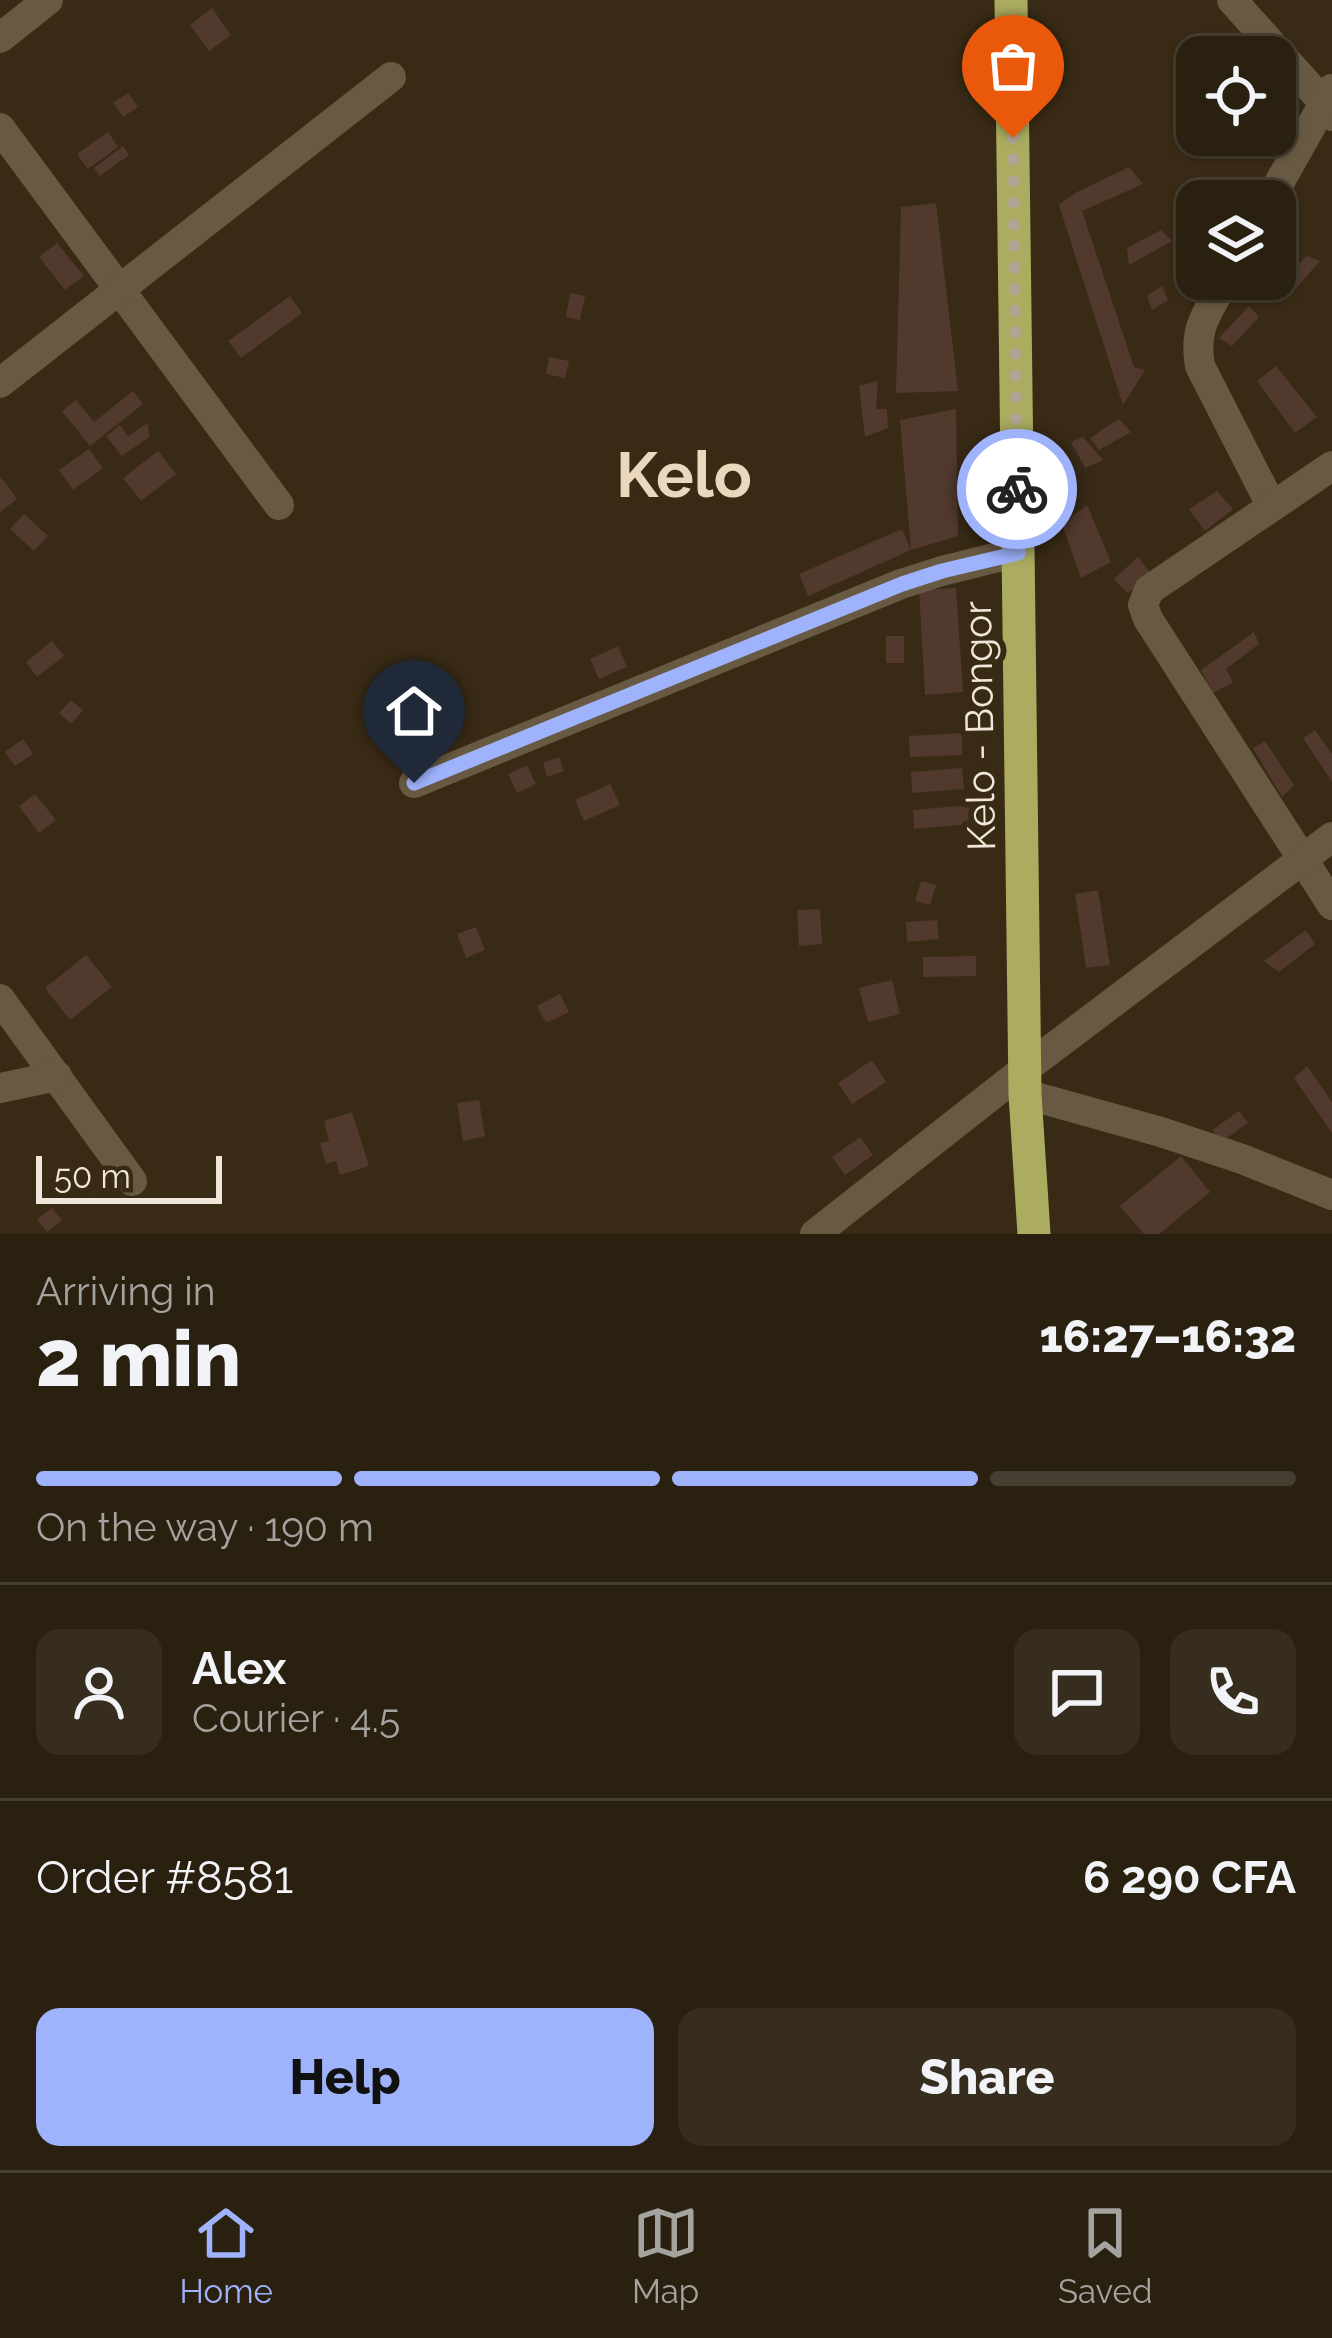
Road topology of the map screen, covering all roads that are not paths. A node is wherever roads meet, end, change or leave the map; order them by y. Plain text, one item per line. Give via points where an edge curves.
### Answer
1 (48, 0) edge
2 (1011, 0) edge
3 (1232, 0) edge
4 (0, 38) edge
5 (392, 77) dead end
6 (1329, 102) edge
7 (0, 128) edge
8 (1282, 180) edge
9 (122, 291) junction
10 (1214, 300) edge
11 (0, 383) edge
12 (1332, 466) edge
13 (279, 505) dead end
14 (1271, 505) junction
15 (1018, 553) junction
16 (414, 783) dead end
17 (1332, 837) edge
18 (1301, 860) junction
19 (1332, 904) edge
20 (0, 999) edge
21 (57, 1076) junction
22 (1025, 1081) junction
23 (0, 1088) edge
24 (132, 1181) dead end
25 (1332, 1195) edge
26 (815, 1234) edge
27 (1034, 1234) edge

1 - 4 street
2 - 15 highway, Kelo - Bongor
3 - 6 street
5 - 9 street
6 - 8 street
7 - 9 street
9 - 11 street
9 - 13 street
10 - 14 street via 1196,344 1200,366
12 - 14 street
14 - 18 street via 1149,590 1143,605
15 - 16 street via 902,584
15 - 22 highway, Kelo - Bongor
17 - 18 street
18 - 19 street
18 - 22 street
20 - 21 street
21 - 23 street
21 - 24 street
22 - 25 street
22 - 26 street
22 - 27 highway, Kelo - Bongor

